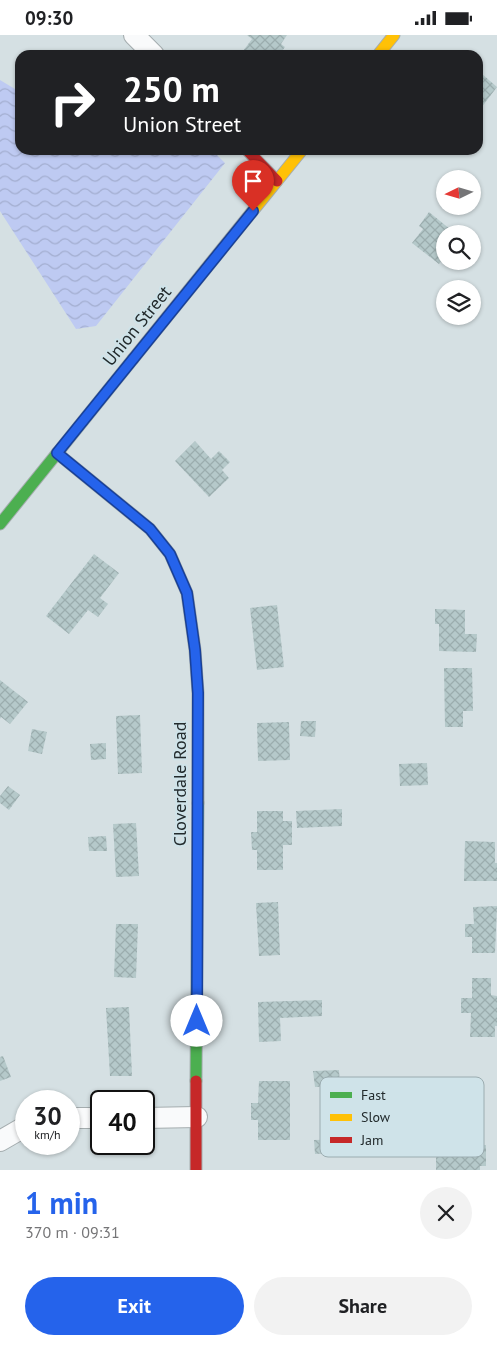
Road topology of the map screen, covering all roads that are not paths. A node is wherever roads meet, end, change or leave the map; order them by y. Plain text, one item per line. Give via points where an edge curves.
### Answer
1 (134, 35) edge
2 (394, 35) edge
3 (149, 50) edge
4 (382, 50) edge
5 (252, 155) edge
6 (298, 155) edge
7 (277, 181) junction
8 (57, 453) junction
9 (0, 524) edge
10 (197, 1117) junction
11 (155, 1118) edge
12 (15, 1132) edge
13 (0, 1141) edge
14 (196, 1170) edge

1 - 3 street
2 - 4 street
5 - 7 street
6 - 7 street, Union Street
7 - 8 street, Union Street
8 - 9 street, Union Street
8 - 10 street, Cloverdale Road via 150,529 170,554 187,593 198,693
10 - 11 street
10 - 14 street, Cloverdale Road
12 - 13 street

